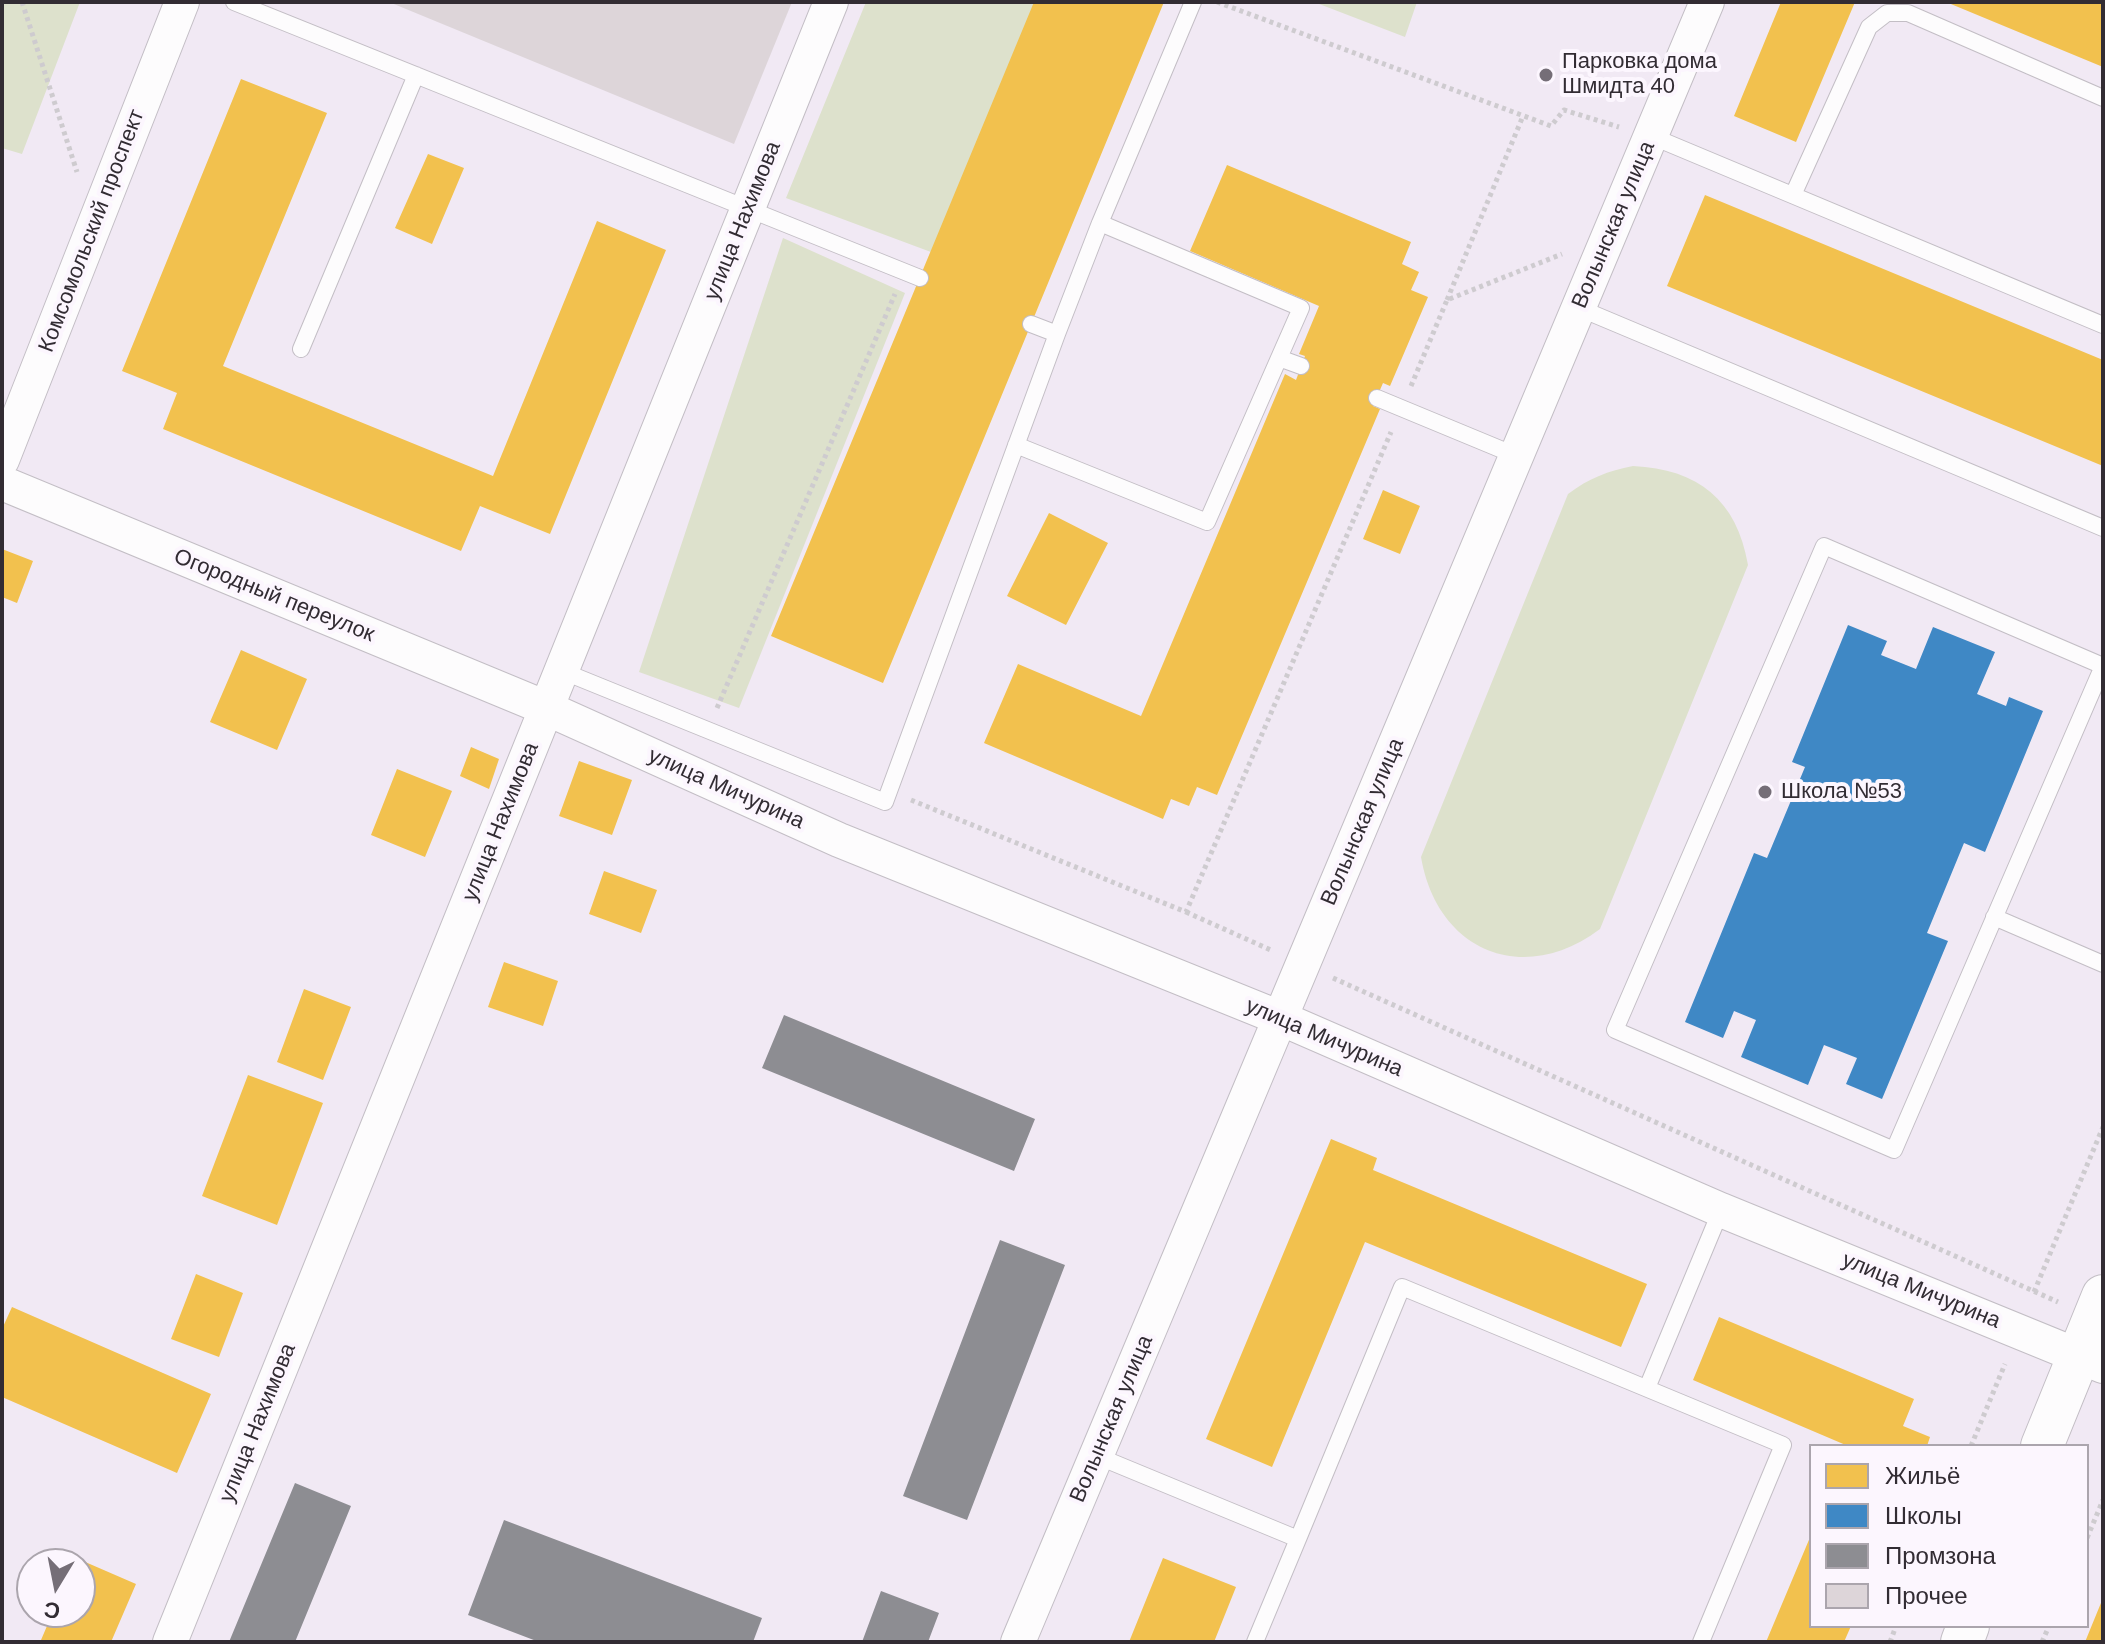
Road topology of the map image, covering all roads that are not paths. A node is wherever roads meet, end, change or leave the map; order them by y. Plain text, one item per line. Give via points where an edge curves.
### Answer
1 (182, 2) edge
2 (234, 2) edge
3 (831, 2) edge
4 (1193, 2) edge
5 (1707, 2) edge
6 (416, 75) junction
7 (2103, 98) edge
8 (1651, 136) junction
9 (1793, 195) junction
10 (748, 207) junction
11 (1100, 223) junction
12 (912, 275) road end
13 (1579, 308) junction
14 (1031, 324) dead end
15 (2103, 325) edge
16 (1057, 334) junction
17 (301, 349) dead end
18 (1279, 358) junction
19 (1301, 366) dead end
20 (1377, 398) dead end
21 (1016, 445) junction
22 (1517, 456) junction
23 (2, 460) edge
24 (2, 483) edge
25 (2103, 528) edge
26 (562, 671) junction
27 (546, 708) junction
28 (1994, 917) junction
29 (2103, 964) edge
30 (1280, 1018) junction
31 (1721, 1210) junction
32 (2099, 1306) edge
33 (2091, 1361) edge
34 (1647, 1388) junction
35 (2043, 1444) edge
36 (1097, 1456) junction
37 (1298, 1539) junction
38 (170, 1642) edge
39 (1018, 1642) edge
40 (1255, 1642) edge
41 (1701, 1642) edge

1 - 23 street, Комсомольский проспект
2 - 6 lane
3 - 10 street, улица Нахимова
4 - 11 lane
5 - 8 street, Волынская улица
6 - 10 lane
6 - 17 lane
7 - 9 lane via 1908,13 1887,13 1869,27
8 - 9 lane
8 - 13 street, Волынская улица
9 - 15 lane
10 - 12 lane
10 - 26 street, улица Нахимова
11 - 16 lane
11 - 18 lane via 1301,308
13 - 22 street, Волынская улица
13 - 25 lane
14 - 16 lane
16 - 21 lane
18 - 19 lane
18 - 21 lane via 1207,522
20 - 22 lane
21 - 26 lane via 885,802
22 - 30 street, Волынская улица
24 - 27 street, Огородный переулок
26 - 27 street, улица Нахимова
27 - 30 street, улица Мичурина via 839,840
27 - 38 street, улица Нахимова
28 - 28 lane via 1894,1150 1615,1030 1824,546 2103,666
28 - 29 lane
30 - 31 street, улица Мичурина
30 - 36 street, Волынская улица
31 - 33 street, улица Мичурина
31 - 34 lane
32 - 33 street
33 - 35 street
34 - 37 lane via 1402,1287
34 - 41 lane via 1783,1445
36 - 37 lane
36 - 39 street, Волынская улица
37 - 40 lane

